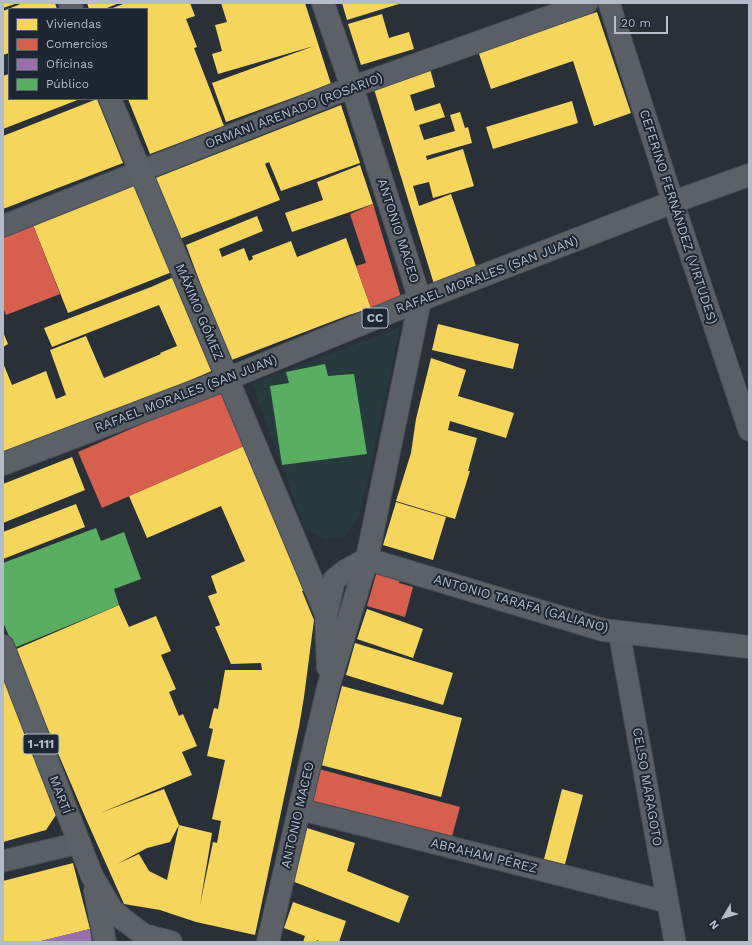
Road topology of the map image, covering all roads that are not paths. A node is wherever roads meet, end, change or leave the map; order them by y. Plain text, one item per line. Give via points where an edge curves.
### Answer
1 (323, 3) edge
2 (587, 3) edge
3 (609, 3) edge
4 (352, 86) junction
5 (110, 100) edge
6 (140, 171) junction
7 (749, 175) edge
8 (673, 202) junction
9 (3, 226) edge
10 (420, 300) junction
11 (227, 378) junction
12 (749, 430) edge
13 (3, 464) edge
14 (367, 559) junction
15 (326, 614) junction
16 (619, 632) junction
17 (3, 646) edge
18 (749, 647) edge
19 (328, 688) junction
20 (299, 809) junction
21 (79, 843) junction
22 (3, 861) edge
23 (92, 876) junction
24 (668, 902) junction
25 (137, 938) edge
26 (105, 942) edge
27 (171, 942) edge
28 (268, 942) edge
29 (675, 942) edge

1 - 4 main road, ANTONIO MACEO
2 - 4 street, ORMANI ARENADO (ROSARIO)
3 - 8 street, CEFERINO FERNÁNDEZ (VIRTUDES)
4 - 6 street, ORMANI ARENADO (ROSARIO)
4 - 10 main road, ANTONIO MACEO
5 - 6 main road, MÁXIMO GÓMEZ
6 - 9 street, ORMANI ARENADO (ROSARIO)
6 - 11 main road, MÁXIMO GÓMEZ
7 - 8 main road, RAFAEL MORALES (SAN JUAN) / CC
8 - 10 main road, RAFAEL MORALES (SAN JUAN) / CC
8 - 12 street, CEFERINO FERNÁNDEZ (VIRTUDES)
10 - 11 main road, RAFAEL MORALES (SAN JUAN) / CC
10 - 14 main road, ANTONIO MACEO
11 - 13 main road, RAFAEL MORALES (SAN JUAN) / CC
11 - 15 main road, MÁXIMO GÓMEZ
14 - 15 main road, ANTONIO MACEO via 334,580
14 - 16 main road, ANTONIO TARAFA (GALIANO) via 603,630
14 - 19 main road, ANTONIO MACEO
15 - 19 main road, ANTONIO MACEO
16 - 18 main road, ANTONIO TARAFA (GALIANO)
16 - 24 street, CELSO MARAGOTO
17 - 21 main road, MARTÍ / 1-111
19 - 20 main road, ANTONIO MACEO
20 - 24 street, ABRAHAM PÉREZ
20 - 28 main road, ANTONIO MACEO
21 - 22 street
21 - 23 main road, MARTÍ / 1-111
23 - 25 main road, 1-111 via 112,910
23 - 26 main road, 1-111
24 - 29 street, CELSO MARAGOTO
25 - 27 main road, 1-111

